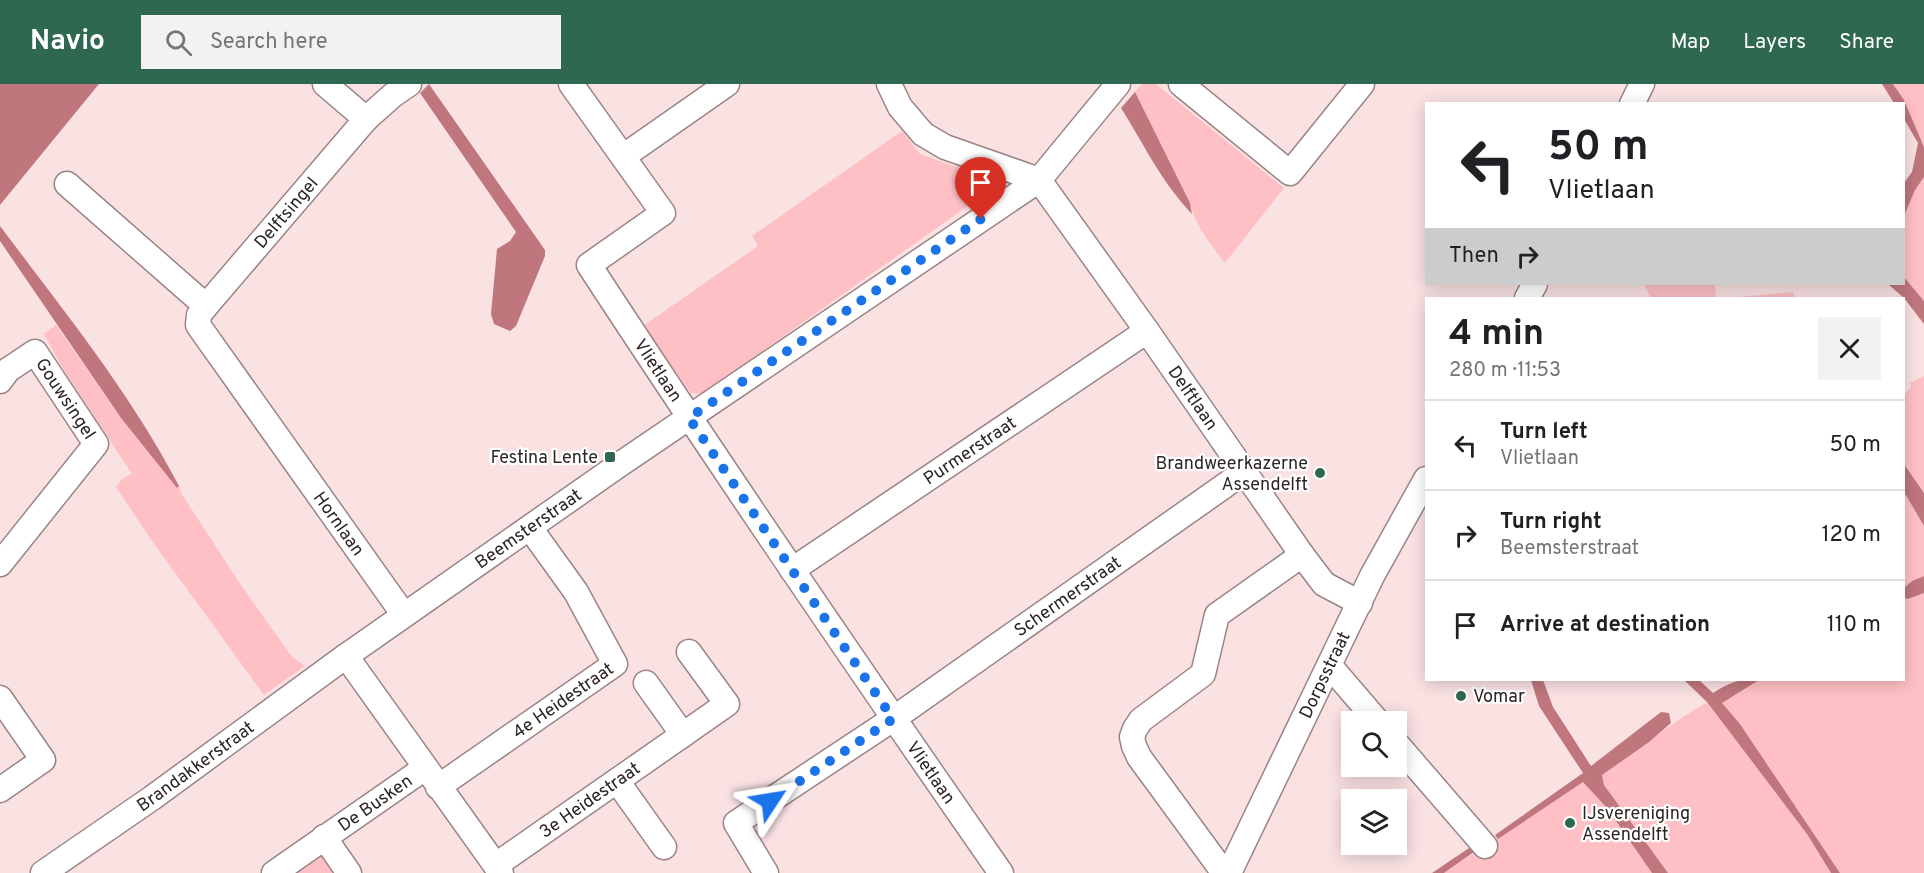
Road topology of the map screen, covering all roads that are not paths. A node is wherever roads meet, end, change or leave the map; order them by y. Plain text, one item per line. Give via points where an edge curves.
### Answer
1 (325, 84) edge
2 (409, 84) edge
3 (572, 84) edge
4 (727, 84) edge
5 (889, 84) edge
6 (1118, 84) edge
7 (1181, 84) edge
8 (1362, 84) edge
9 (1642, 84) edge
10 (1633, 102) edge
11 (366, 119) junction
12 (624, 156) junction
13 (1039, 180) junction
14 (67, 184) dead end
15 (206, 306) junction
16 (1147, 331) junction
17 (0, 381) edge
18 (689, 418) junction
19 (1244, 472) junction
20 (1425, 481) edge
21 (530, 528) junction
22 (1302, 555) junction
23 (0, 564) edge
24 (792, 570) junction
25 (1360, 603) junction
26 (404, 615) junction
27 (689, 652) dead end
28 (346, 656) junction
29 (1330, 666) junction
30 (646, 683) dead end
31 (0, 698) edge
32 (1369, 711) edge
33 (893, 719) junction
34 (683, 735) junction
35 (1407, 756) edge
36 (431, 777) junction
37 (617, 781) junction
38 (0, 790) edge
39 (324, 837) junction
40 (1485, 846) dead end
41 (664, 847) dead end
42 (498, 869) edge
43 (43, 873) edge
44 (274, 873) edge
45 (349, 873) edge
46 (766, 873) edge
47 (1001, 873) edge
48 (1224, 873) edge
49 (1229, 873) edge

1 - 11 street
2 - 11 street, Delftsingel
3 - 12 street, Vlietlaan
4 - 12 street
5 - 13 street via 900,106 923,134 945,147
6 - 13 street
7 - 8 street via 1290,173
9 - 10 street
11 - 15 street, Delftsingel
12 - 18 street, Vlietlaan via 663,213 589,265
13 - 16 street, Delftlaan
13 - 18 street, Beemsterstraat
14 - 15 street
15 - 26 street, Hornlaan via 198,325
16 - 19 street, Delftlaan
16 - 24 street, Purmerstraat
17 - 23 street, Gouwsingel via 8,370 35,352 96,444
18 - 21 street, Beemsterstraat
18 - 24 street, Vlietlaan
19 - 22 street, Delftlaan
19 - 33 street, Schermerstraat
20 - 25 street, Dorpsstraat
21 - 26 street, Beemsterstraat
21 - 36 street, 4e Heidestraat via 576,592 615,664
22 - 25 street, Delftlaan via 1324,584
22 - 48 street via 1217,615 1203,674 1141,720 1132,736 1139,757
24 - 33 street, Vlietlaan
25 - 29 street, Dorpsstraat
26 - 28 street
27 - 34 street, 3e Heidestraat via 727,704
28 - 36 street
28 - 43 street, Brandakkerstraat
29 - 32 street
29 - 49 street, Dorpsstraat
30 - 34 street
31 - 38 street via 43,760
33 - 46 street, Schermerstraat via 736,823
33 - 47 street, Vlietlaan
34 - 37 street, 3e Heidestraat
35 - 40 street
36 - 39 street, De Busken
36 - 42 street
37 - 41 street
37 - 42 street, 3e Heidestraat
39 - 44 street, De Busken
39 - 45 street, De Busken

